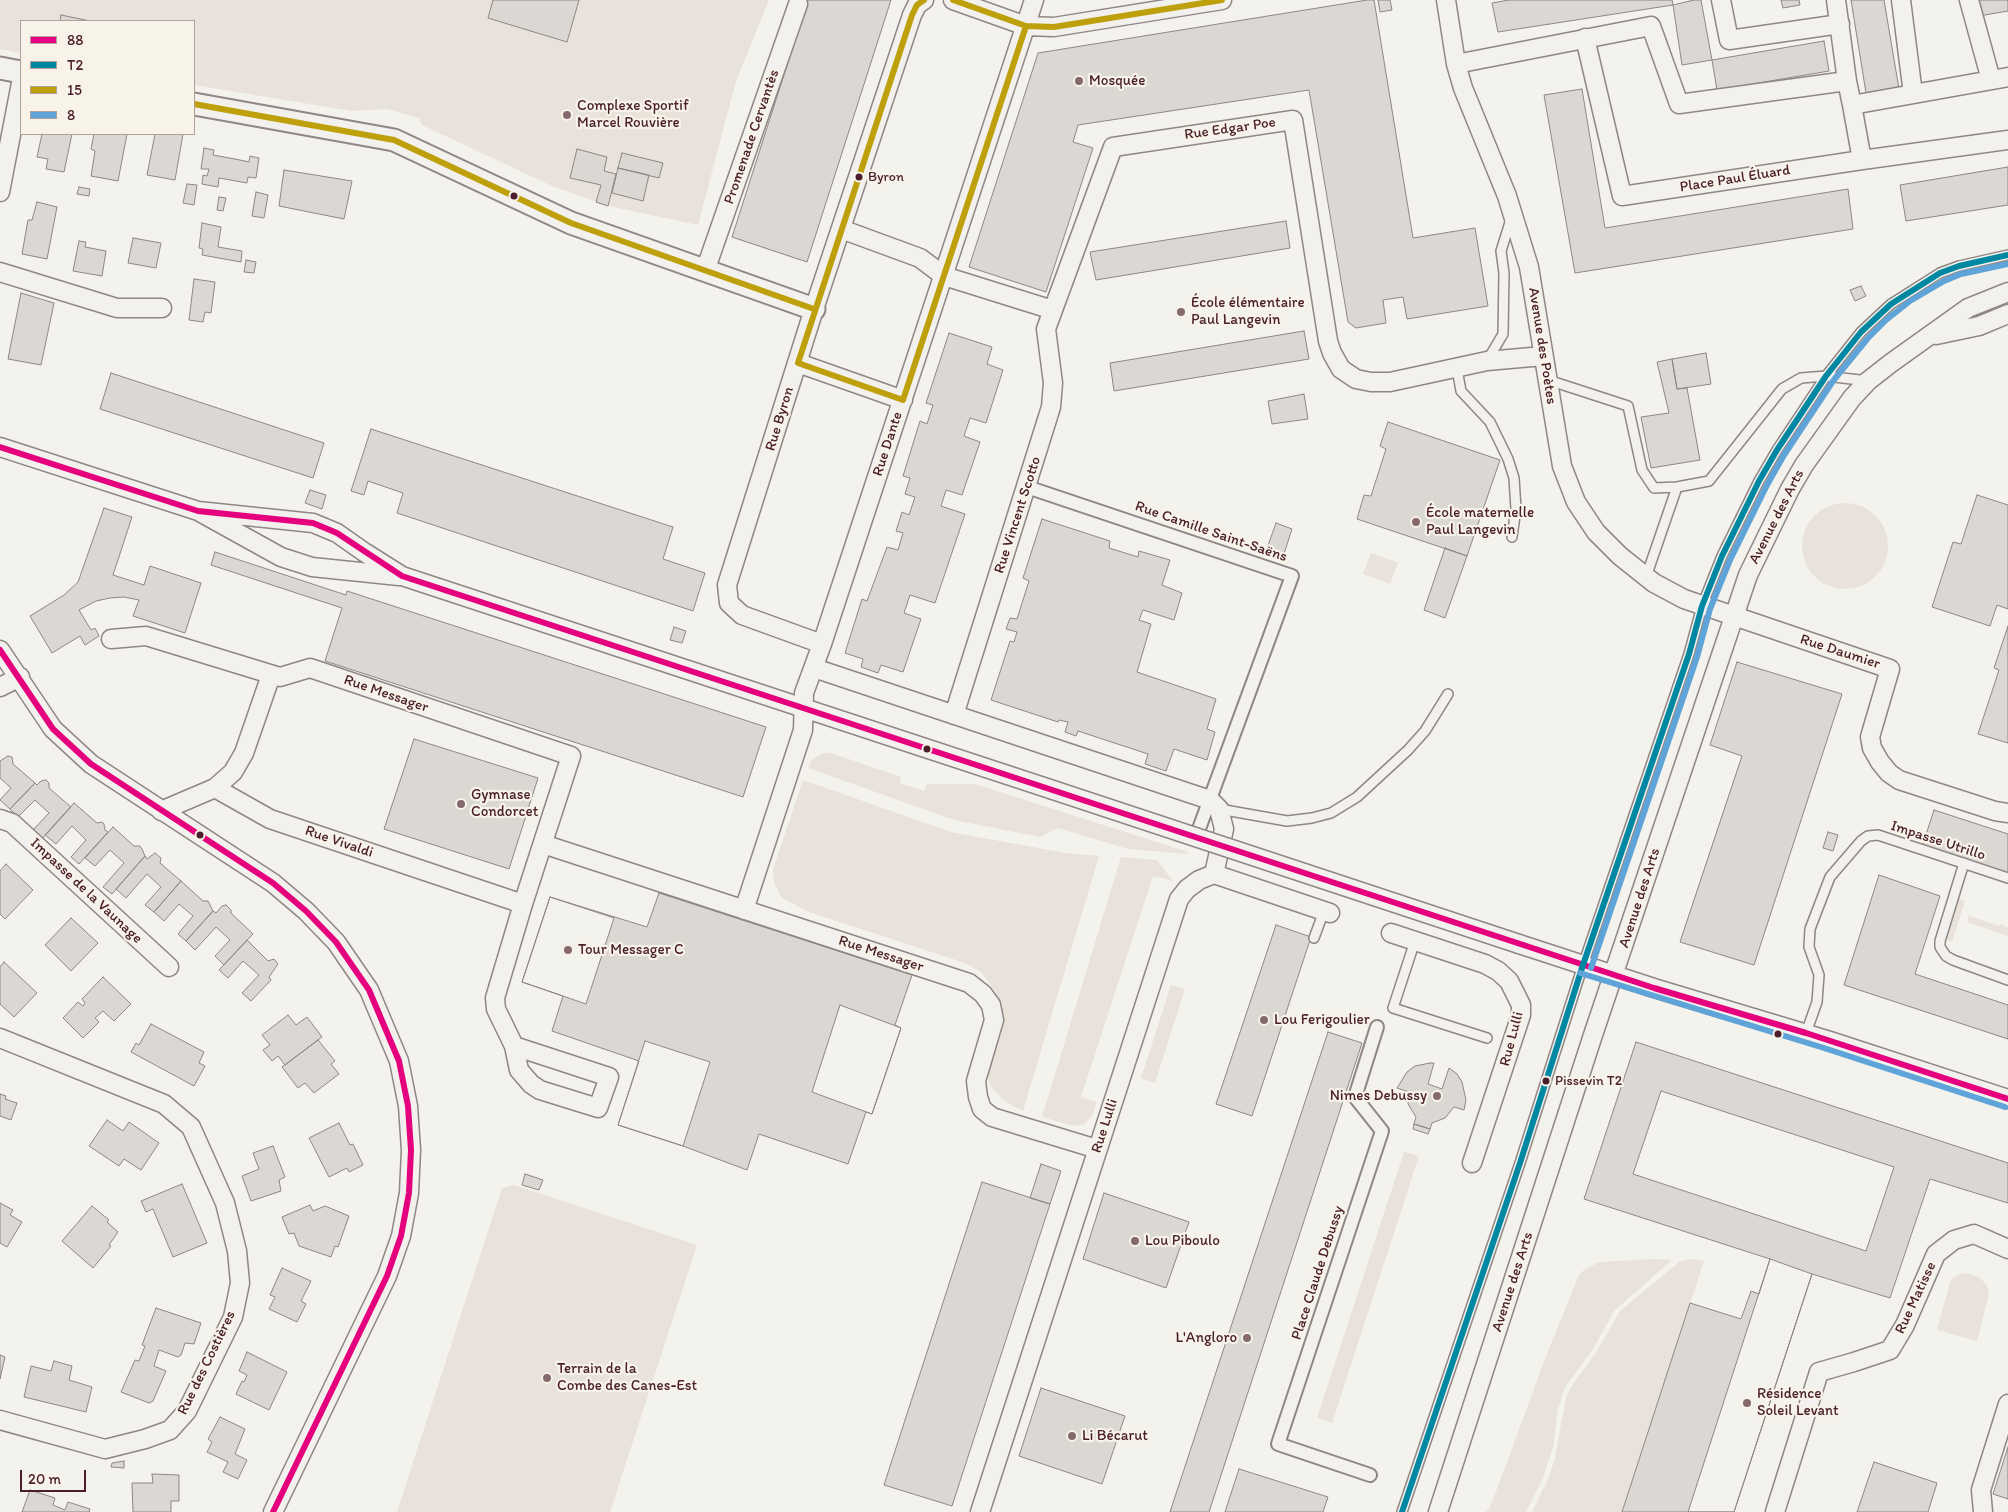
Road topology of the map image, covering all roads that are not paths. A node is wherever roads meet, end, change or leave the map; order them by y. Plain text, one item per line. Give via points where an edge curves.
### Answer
1 (924, 0) edge
2 (953, 0) edge
3 (1034, 0) edge
4 (1222, 0) edge
5 (1446, 0) edge
6 (1721, 0) edge
7 (1836, 0) edge
8 (1901, 0) edge
9 (1969, 0) edge
10 (798, 4) dead end
11 (1840, 24) junction
12 (1026, 26) junction
13 (1585, 38) junction
14 (1456, 64) junction
15 (0, 68) edge
16 (20, 72) edge
17 (1999, 78) edge
18 (1847, 81) junction
19 (20, 88) edge
20 (1913, 94) junction
21 (195, 104) edge
22 (1852, 105) junction
23 (2008, 140) edge
24 (1862, 160) junction
25 (0, 192) edge
26 (1512, 214) junction
27 (841, 229) junction
28 (2008, 256) edge
29 (705, 271) junction
30 (0, 272) edge
31 (944, 276) junction
32 (2008, 292) edge
33 (162, 308) dead end
34 (814, 309) junction
35 (1053, 310) junction
36 (2008, 314) edge
37 (1931, 336) junction
38 (1543, 356) junction
39 (1487, 361) junction
40 (798, 363) junction
41 (1456, 369) junction
42 (1826, 376) junction
43 (1548, 380) junction
44 (1868, 381) junction
45 (903, 400) junction
46 (0, 447) edge
47 (1027, 487) junction
48 (1677, 487) junction
49 (198, 511) junction
50 (1512, 537) dead end
51 (402, 576) junction
52 (1646, 577) junction
53 (1702, 606) junction
54 (1734, 617) junction
55 (111, 639) dead end
56 (822, 644) junction
57 (0, 650) edge
58 (814, 668) junction
59 (271, 674) junction
60 (20, 677) junction
61 (0, 686) edge
62 (1448, 694) dead end
63 (804, 708) junction
64 (954, 716) junction
65 (215, 788) junction
66 (1215, 804) junction
67 (161, 811) junction
68 (2008, 813) edge
69 (0, 819) edge
70 (1196, 837) junction
71 (543, 844) junction
72 (1964, 864) junction
73 (1214, 874) junction
74 (2008, 878) edge
75 (523, 904) junction
76 (744, 910) junction
77 (1327, 912) joint
78 (1391, 933) dead end
79 (1314, 938) dead end
80 (1415, 941) junction
81 (1583, 965) junction
82 (169, 968) dead end
83 (1615, 975) junction
84 (2008, 980) edge
85 (1377, 1027) dead end
86 (1806, 1033) junction
87 (0, 1038) edge
88 (1487, 1038) dead end
89 (514, 1046) junction
90 (2008, 1099) edge
91 (1097, 1149) junction
92 (1472, 1164) dead end
93 (2008, 1249) edge
94 (2008, 1404) edge
95 (0, 1420) edge
96 (1370, 1475) dead end
97 (273, 1512) edge
98 (980, 1512) edge
99 (1402, 1512) edge
100 (1438, 1512) edge
101 (1775, 1512) edge
102 (1983, 1512) edge

1 - 27 street, Rue Byron via 912,15
2 - 12 street
3 - 12 street, Rue Dante
4 - 12 street via 1081,24
5 - 14 street, Avenue des Poètes
6 - 11 street via 1729,40
7 - 11 street
8 - 20 street
9 - 17 street
10 - 29 street, Promenade Cervantès
11 - 18 street
12 - 31 street, Rue Dante
13 - 14 street
13 - 18 street via 1651,26 1679,104
13 - 24 street, Place Paul Éluard via 1622,196
14 - 26 street, Avenue des Poètes
15 - 16 street
17 - 20 street
18 - 22 street
19 - 25 street
20 - 22 street
21 - 29 street via 394,140 571,223
22 - 24 street
23 - 24 street, Place Paul Éluard
26 - 38 street, Avenue des Poètes via 1529,267
26 - 39 lane via 1501,251 1503,334
27 - 31 street via 920,258
27 - 34 street, Rue Byron
28 - 42 lane via 1959,266 1905,294 1861,332
29 - 34 street
30 - 33 street via 117,308
31 - 35 street
31 - 45 street, Rue Dante
32 - 37 street, Avenue des Arts via 1968,308
34 - 40 street, Rue Byron
35 - 41 street, Rue Edgar Poe via 1113,146 1293,120 1328,340 1336,362 1346,374 1371,382 1390,382
35 - 47 street, Rue Vincent Scotto via 1046,329 1053,383 1051,407
36 - 37 street, Avenue des Arts via 1979,326
37 - 44 street, Avenue des Arts
38 - 39 street, Rue Edgar Poe
38 - 43 street, Avenue des Poètes
39 - 41 street, Rue Edgar Poe
40 - 45 street
40 - 56 street, Rue Byron via 727,585 729,603 742,615
41 - 50 lane via 1461,391 1490,422 1508,459 1514,478 1516,509
42 - 44 lane
42 - 48 lane via 1801,378 1782,389 1708,481
42 - 53 lane via 1759,481 1722,556
43 - 48 lane via 1628,406 1642,470 1654,488
43 - 52 street, Avenue des Poètes via 1562,466 1576,502 1596,532
44 - 54 street, Avenue des Arts via 1826,433 1790,489 1748,575
45 - 56 street, Rue Dante
46 - 49 street
47 - 64 street, Rue Vincent Scotto
47 - 66 street, Rue Camille Saint-Saëns via 1292,576
48 - 52 lane
49 - 51 street via 281,557 312,567
49 - 51 street via 313,523 337,533
51 - 63 street
52 - 53 street, Avenue des Poètes via 1654,584
53 - 54 street, Avenue des Poètes
53 - 81 lane via 1689,654
54 - 68 street, Rue Daumier via 1890,669 1870,737 1872,748 1889,773 1899,780
54 - 83 street, Avenue des Arts
55 - 59 street, Rue Messager via 146,636
56 - 58 street, Rue Dante
57 - 60 street
58 - 63 street, Rue Dante via 804,693
58 - 64 street
59 - 65 street via 244,753 233,772
59 - 71 street, Rue Messager via 280,677 310,668 571,756
60 - 61 street
60 - 67 street via 53,729 91,764
62 - 66 lane via 1425,731 1408,750 1357,797 1331,813 1287,821
63 - 70 street, bridge
63 - 76 street, Rue Dante via 802,736
64 - 66 street
65 - 67 street
65 - 75 street, Rue Vivaldi via 270,819
66 - 70 street, Rue Camille Saint-Saëns
66 - 73 street via 1224,829
67 - 97 street via 273,883 336,942 369,990 399,1061 408,1106 409,1193 401,1236 387,1276
69 - 82 street, Impasse de la Vaunage via 12,823
70 - 81 street, bridge
71 - 75 street, Rue Messager
71 - 76 street, Rue Messager
72 - 74 lane, Impasse Utrillo
72 - 84 lane via 1940,947 1953,960
72 - 86 lane, Impasse Utrillo via 1878,835 1868,836 1862,841 1830,877 1810,929 1809,947 1819,975 1817,1002
73 - 77 street
73 - 91 street, Rue Lulli via 1187,890 1175,907
75 - 89 street, Rue Messager via 495,998 496,1009
76 - 91 street, Rue Messager via 969,983 991,1005 994,1020 976,1080 982,1109 992,1117
77 - 79 lane
78 - 80 street, Rue Lulli
80 - 88 lane via 1393,1008
80 - 92 street, Rue Lulli via 1498,971 1509,981 1521,1005 1521,1015
81 - 83 street
81 - 99 lane
83 - 86 street
83 - 100 street, Avenue des Arts
85 - 96 street, Place Claude Debussy via 1355,1098 1382,1131 1278,1444
86 - 90 street
87 - 95 street, Rue des Costières via 164,1104 191,1127 225,1203 237,1251 240,1283 232,1317 187,1411 170,1430 105,1449
89 - 89 street, Rue Messager via 609,1077 598,1108 540,1090 531,1084 519,1070
91 - 98 street, Rue Lulli
93 - 101 street, Rue Matisse via 1974,1234 1954,1240 1936,1254 1906,1325 1890,1350 1820,1372
94 - 102 street via 1981,1490

